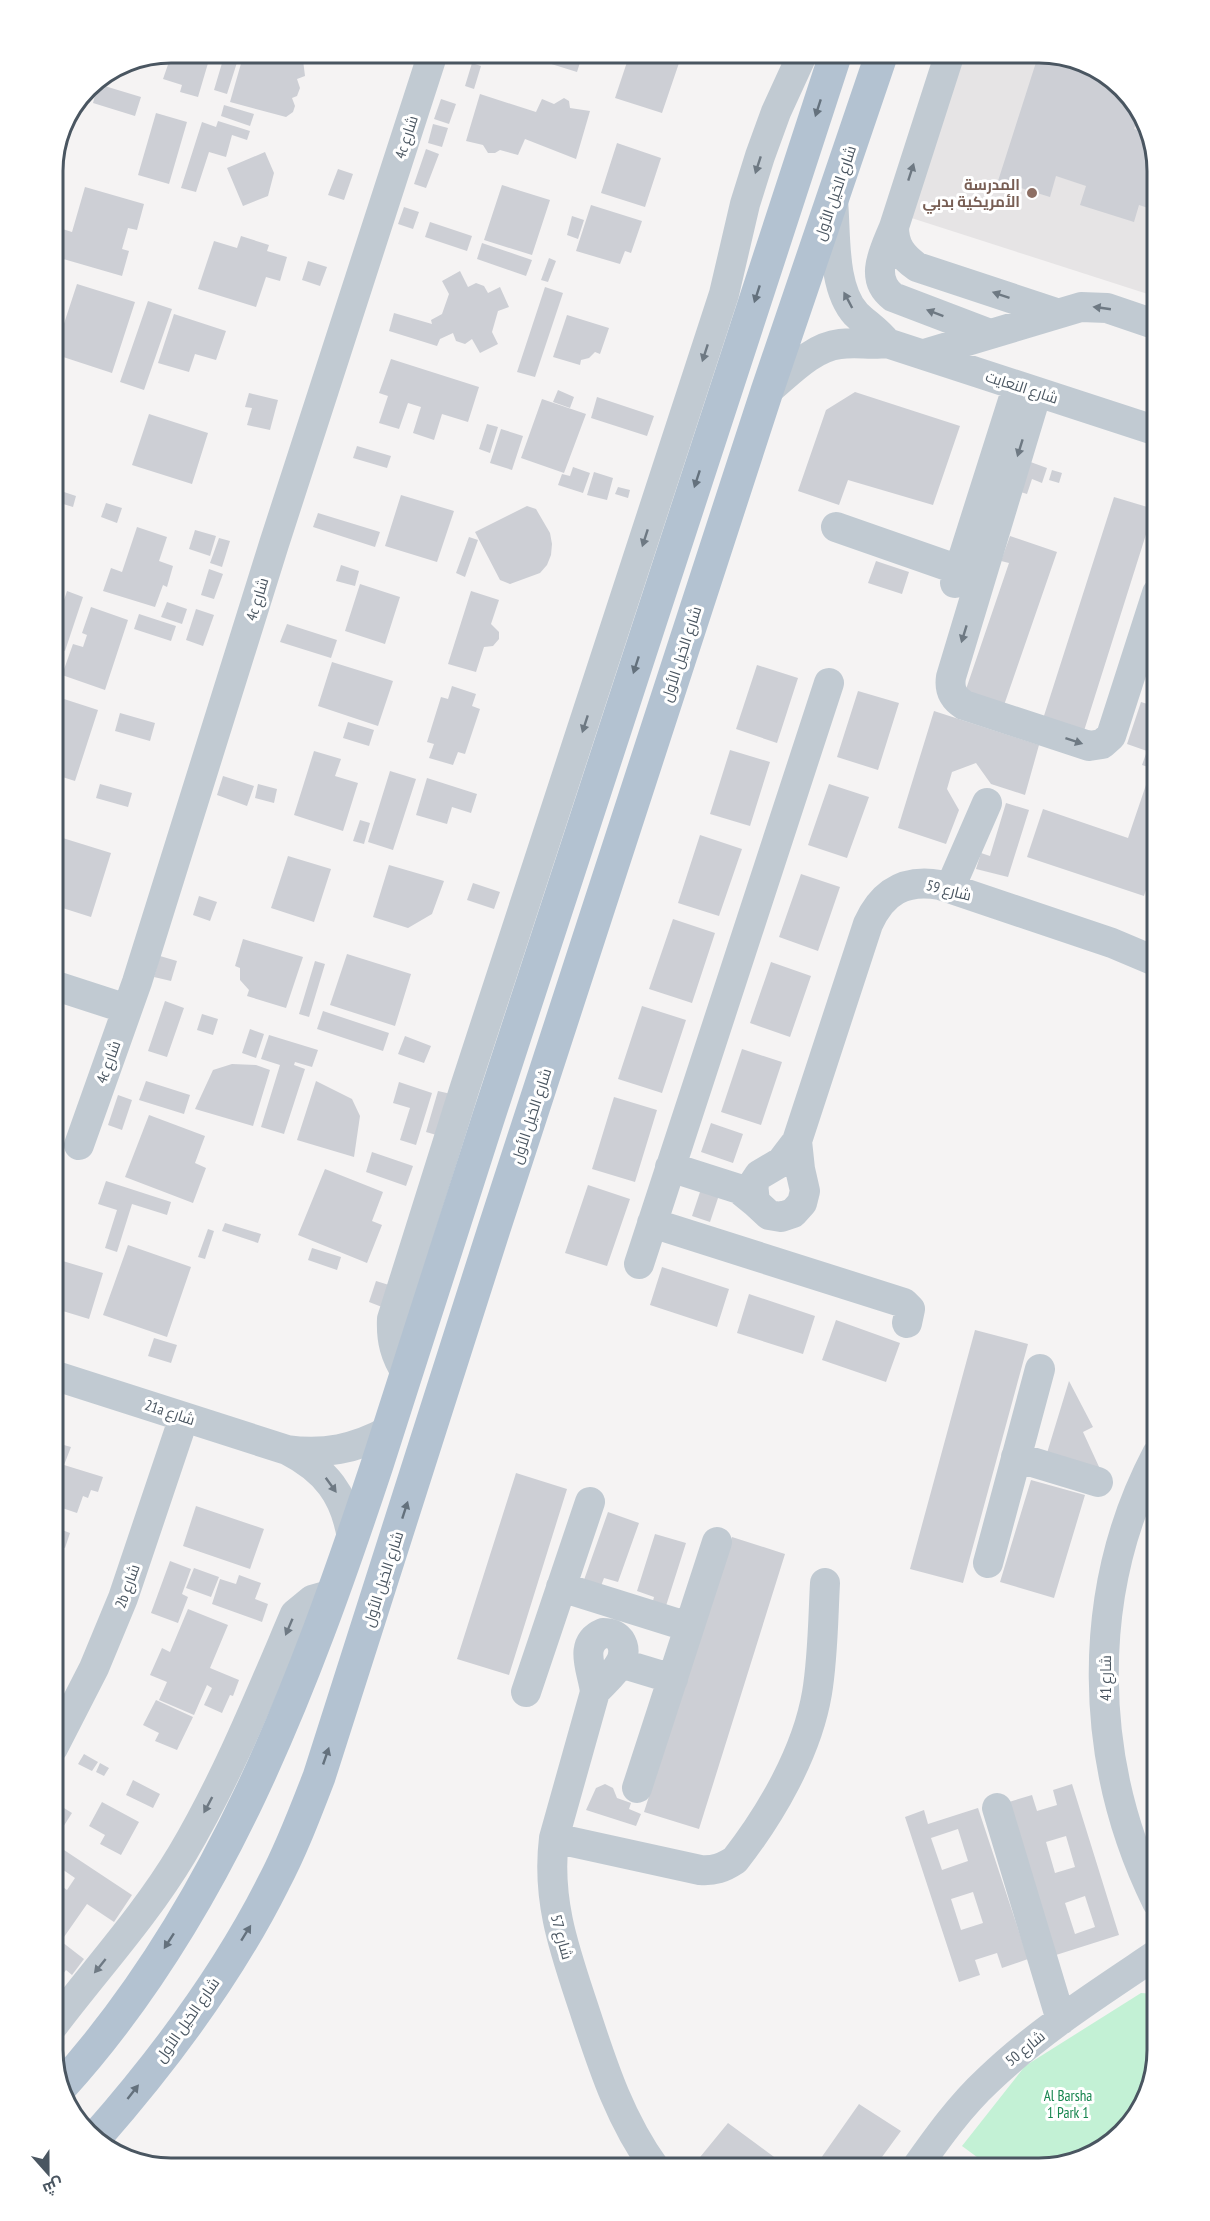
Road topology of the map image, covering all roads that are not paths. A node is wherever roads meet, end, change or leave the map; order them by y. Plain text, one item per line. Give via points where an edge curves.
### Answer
1 (430, 63) edge
2 (798, 63) edge
3 (833, 63) edge
4 (879, 63) edge
5 (947, 63) edge
6 (833, 200) junction
7 (894, 227) junction
8 (1056, 313) junction
9 (1147, 322) edge
10 (990, 334) junction
11 (887, 343) junction
12 (924, 354) junction
13 (1028, 389) junction
14 (767, 391) junction
15 (1147, 427) edge
16 (836, 527) dead end
17 (1147, 626) edge
18 (829, 683) dead end
19 (987, 803) dead end
20 (950, 888) junction
21 (1147, 957) edge
22 (63, 988) edge
23 (127, 1009) junction
24 (516, 1035) junction
25 (797, 1141) junction
26 (79, 1146) dead end
27 (673, 1160) junction
28 (756, 1190) junction
29 (505, 1195) junction
30 (652, 1223) junction
31 (639, 1264) dead end
32 (907, 1323) dead end
33 (1040, 1369) dead end
34 (406, 1374) junction
35 (63, 1378) edge
36 (184, 1416) junction
37 (388, 1431) junction
38 (287, 1450) junction
39 (1016, 1457) junction
40 (1147, 1463) edge
41 (1117, 1488) junction
42 (590, 1502) dead end
43 (352, 1538) junction
44 (717, 1542) dead end
45 (987, 1563) dead end
46 (825, 1583) dead end
47 (561, 1587) junction
48 (333, 1594) junction
49 (689, 1627) junction
50 (543, 1640) junction
51 (587, 1652) junction
52 (620, 1663) junction
53 (673, 1679) junction
54 (526, 1692) dead end
55 (595, 1692) junction
56 (64, 1700) edge
57 (637, 1788) dead end
58 (997, 1808) dead end
59 (554, 1838) junction
60 (1147, 1875) edge
61 (1147, 1961) edge
62 (63, 2012) edge
63 (1060, 2020) junction
64 (67, 2079) edge
65 (100, 2132) edge
66 (648, 2158) edge
67 (923, 2158) edge

1 - 23 street, 4c شارع
2 -> 34 street via 754,174 724,294 392,1319 394,1348
3 -> 24 main road
4 - 6 main road, شارع الخيل الأول
7 -> 5 street
11 -> 6 street, شارع النعايت via 856,314 844,294 838,271
6 - 14 main road, شارع الخيل الأول
8 -> 7 street via 917,267 896,245
10 -> 7 street via 888,292 880,282 879,270
9 -> 8 street via 1100,307
8 - 10 street
10 - 12 street
11 - 12 street, شارع النعايت
11 - 14 street, شارع النعايت via 825,347
12 - 13 street, شارع النعايت
13 - 15 street, شارع النعايت
13 - 16 street via 957,576
13 -> 17 street via 951,677 953,696 964,705 1089,746 1102,744 1111,736
14 - 29 main road, شارع الخيل الأول
18 - 27 street
19 - 20 street
20 - 21 street, شارع 59
20 - 25 street, شارع 59 via 925,882 910,884 896,889 874,910
22 - 23 street
23 - 26 street, 4c شارع
24 - 29 main road via 517,1066 483,1180 486,1191
24 - 34 main road
25 - 28 street
25 - 28 street via 805,1191 802,1203 793,1213 769,1215
27 - 28 street via 739,1189
27 - 30 street
65 -> 29 main road, شارع الخيل الأول via 199,2005 253,1920 291,1847 338,1721
30 - 31 street
30 - 32 street via 907,1304
33 - 39 street
34 - 37 main road
35 - 36 street, 21a شارع
36 - 38 street, 21a شارع
36 - 56 street, 2b شارع via 123,1598 94,1668
37 - 38 street, 21a شارع via 339,1450
37 - 43 main road
38 -> 43 street, 21a شارع via 315,1467 337,1492
39 - 41 street
39 - 45 street
40 - 41 street, شارع 41
41 - 60 street, شارع 41 via 1121,1545 1110,1596 1104,1695 1111,1766 1119,1801
42 - 47 street
43 - 48 main road
44 - 49 street
46 - 59 street via 817,1695 804,1741 773,1802 735,1860 713,1871 700,1870
47 - 49 street
47 - 50 street
48 -> 62 street via 312,1600 295,1614 236,1752 181,1855 147,1906
48 -> 64 main road via 278,1735 202,1886 141,1984
49 - 53 street
50 - 51 street
50 - 54 street
51 - 52 street via 597,1635 615,1635 622,1645
51 - 55 street
52 - 53 street
52 - 55 street
53 - 57 street
55 - 59 street, شارع 57
58 - 63 street
59 - 66 street, شارع 57 via 553,1896 560,1935 610,2087
61 - 63 street, شارع 50
63 - 67 street, شارع 50 via 986,2081

